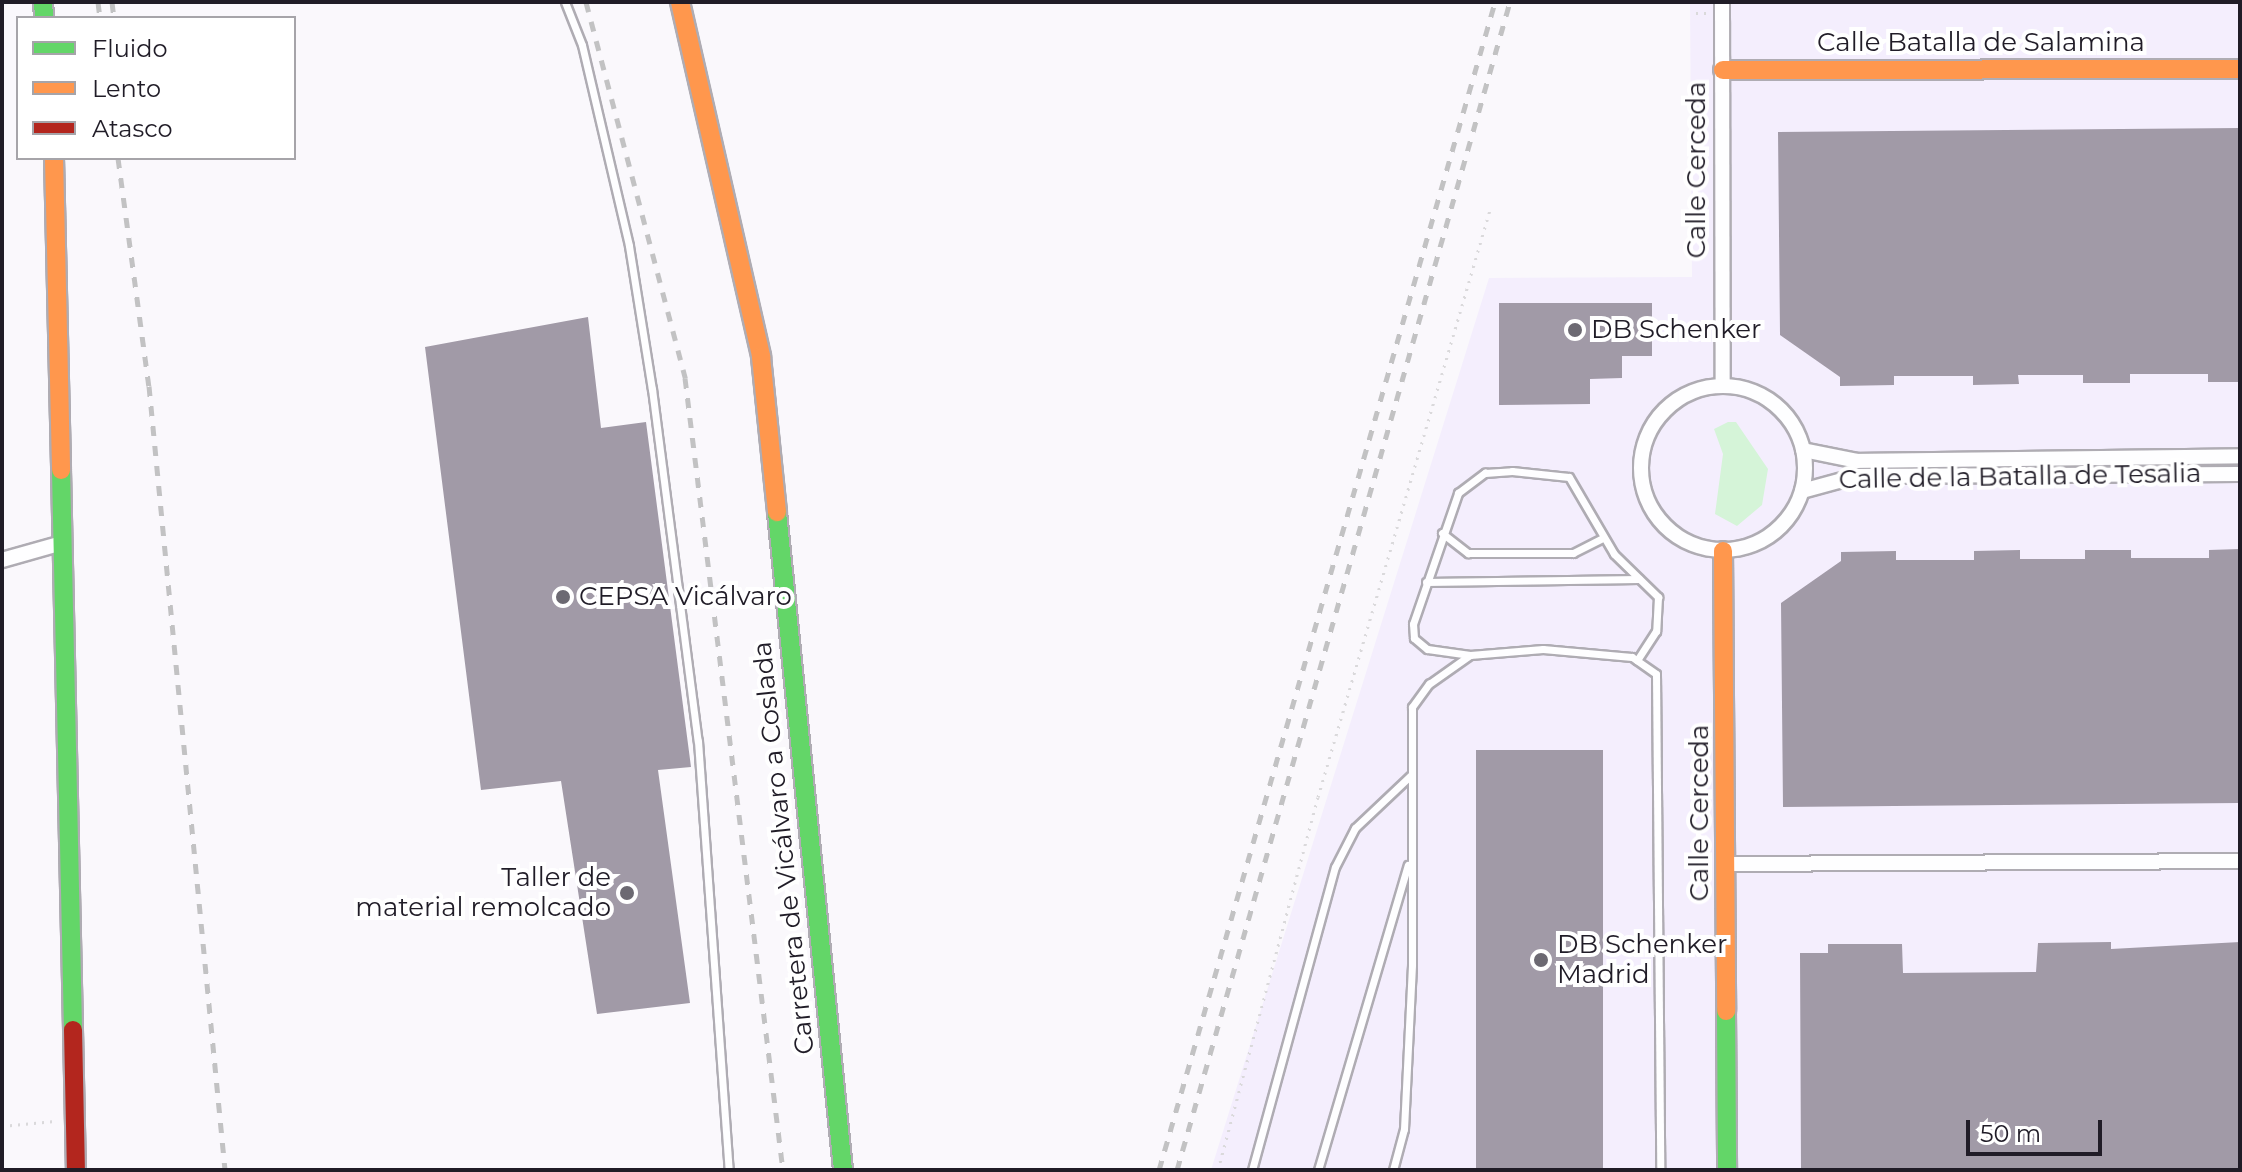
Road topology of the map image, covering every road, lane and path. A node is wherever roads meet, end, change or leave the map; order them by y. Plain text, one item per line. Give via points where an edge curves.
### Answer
1 (565, 2) edge
2 (680, 2) edge
3 (1722, 2) edge
4 (2240, 69) edge
5 (1723, 70) junction
6 (54, 160) edge
7 (1490, 210) dead end
8 (1723, 386) junction
9 (1803, 450) junction
10 (2240, 456) edge
11 (2240, 474) edge
12 (1802, 491) junction
13 (1442, 533) junction
14 (1602, 538) junction
15 (62, 543) junction
16 (1723, 551) junction
17 (2, 560) edge
18 (1639, 579) junction
19 (1426, 582) junction
20 (1470, 655) junction
21 (1637, 660) junction
22 (1410, 776) junction
23 (1410, 855) junction
24 (2240, 861) edge
25 (1726, 864) junction
26 (75, 1119) junction
27 (2, 1126) edge
28 (76, 1170) edge
29 (729, 1170) edge
30 (843, 1170) edge
31 (1218, 1170) edge
32 (1252, 1170) edge
33 (1318, 1170) edge
34 (1393, 1170) edge
35 (1660, 1170) edge
36 (1727, 1170) edge

1 - 29 lane via 582,45 629,246 652,389 698,741
2 - 30 street, Carretera de Vicálvaro a Coslada via 761,357
3 - 5 street, Calle Cerceda
4 - 5 street, Calle Batalla de Salamina
5 - 8 street, Calle Cerceda
6 - 15 street
7 - 31 path via 1318,797
8 - 9 street via 1774,404
8 - 16 street via 1689,393 1661,414 1644,444 1641,469 1644,495 1662,524 1690,544
9 - 10 street, Calle de la Batalla de Tesalia via 1857,461
9 - 12 street
11 - 12 street, Calle de la Batalla de Tesalia via 1857,476
12 - 16 street via 1772,534
13 - 14 lane via 1468,553 1573,553
13 - 14 lane via 1458,493 1485,473 1512,471 1569,477
13 - 19 lane
14 - 18 lane
15 - 17 street
15 - 26 street
16 - 25 street, Calle Cerceda
18 - 19 lane
18 - 21 lane via 1658,597 1660,611 1656,631
19 - 20 lane via 1414,638 1438,654
20 - 21 lane via 1543,649
20 - 22 lane via 1429,684 1412,707
21 - 35 lane via 1656,674 1658,699
22 - 23 lane
22 - 32 lane via 1355,828 1335,867
23 - 33 lane
23 - 34 lane via 1404,1129
24 - 25 street
25 - 36 street, Calle Cerceda
26 - 27 path
26 - 28 street

